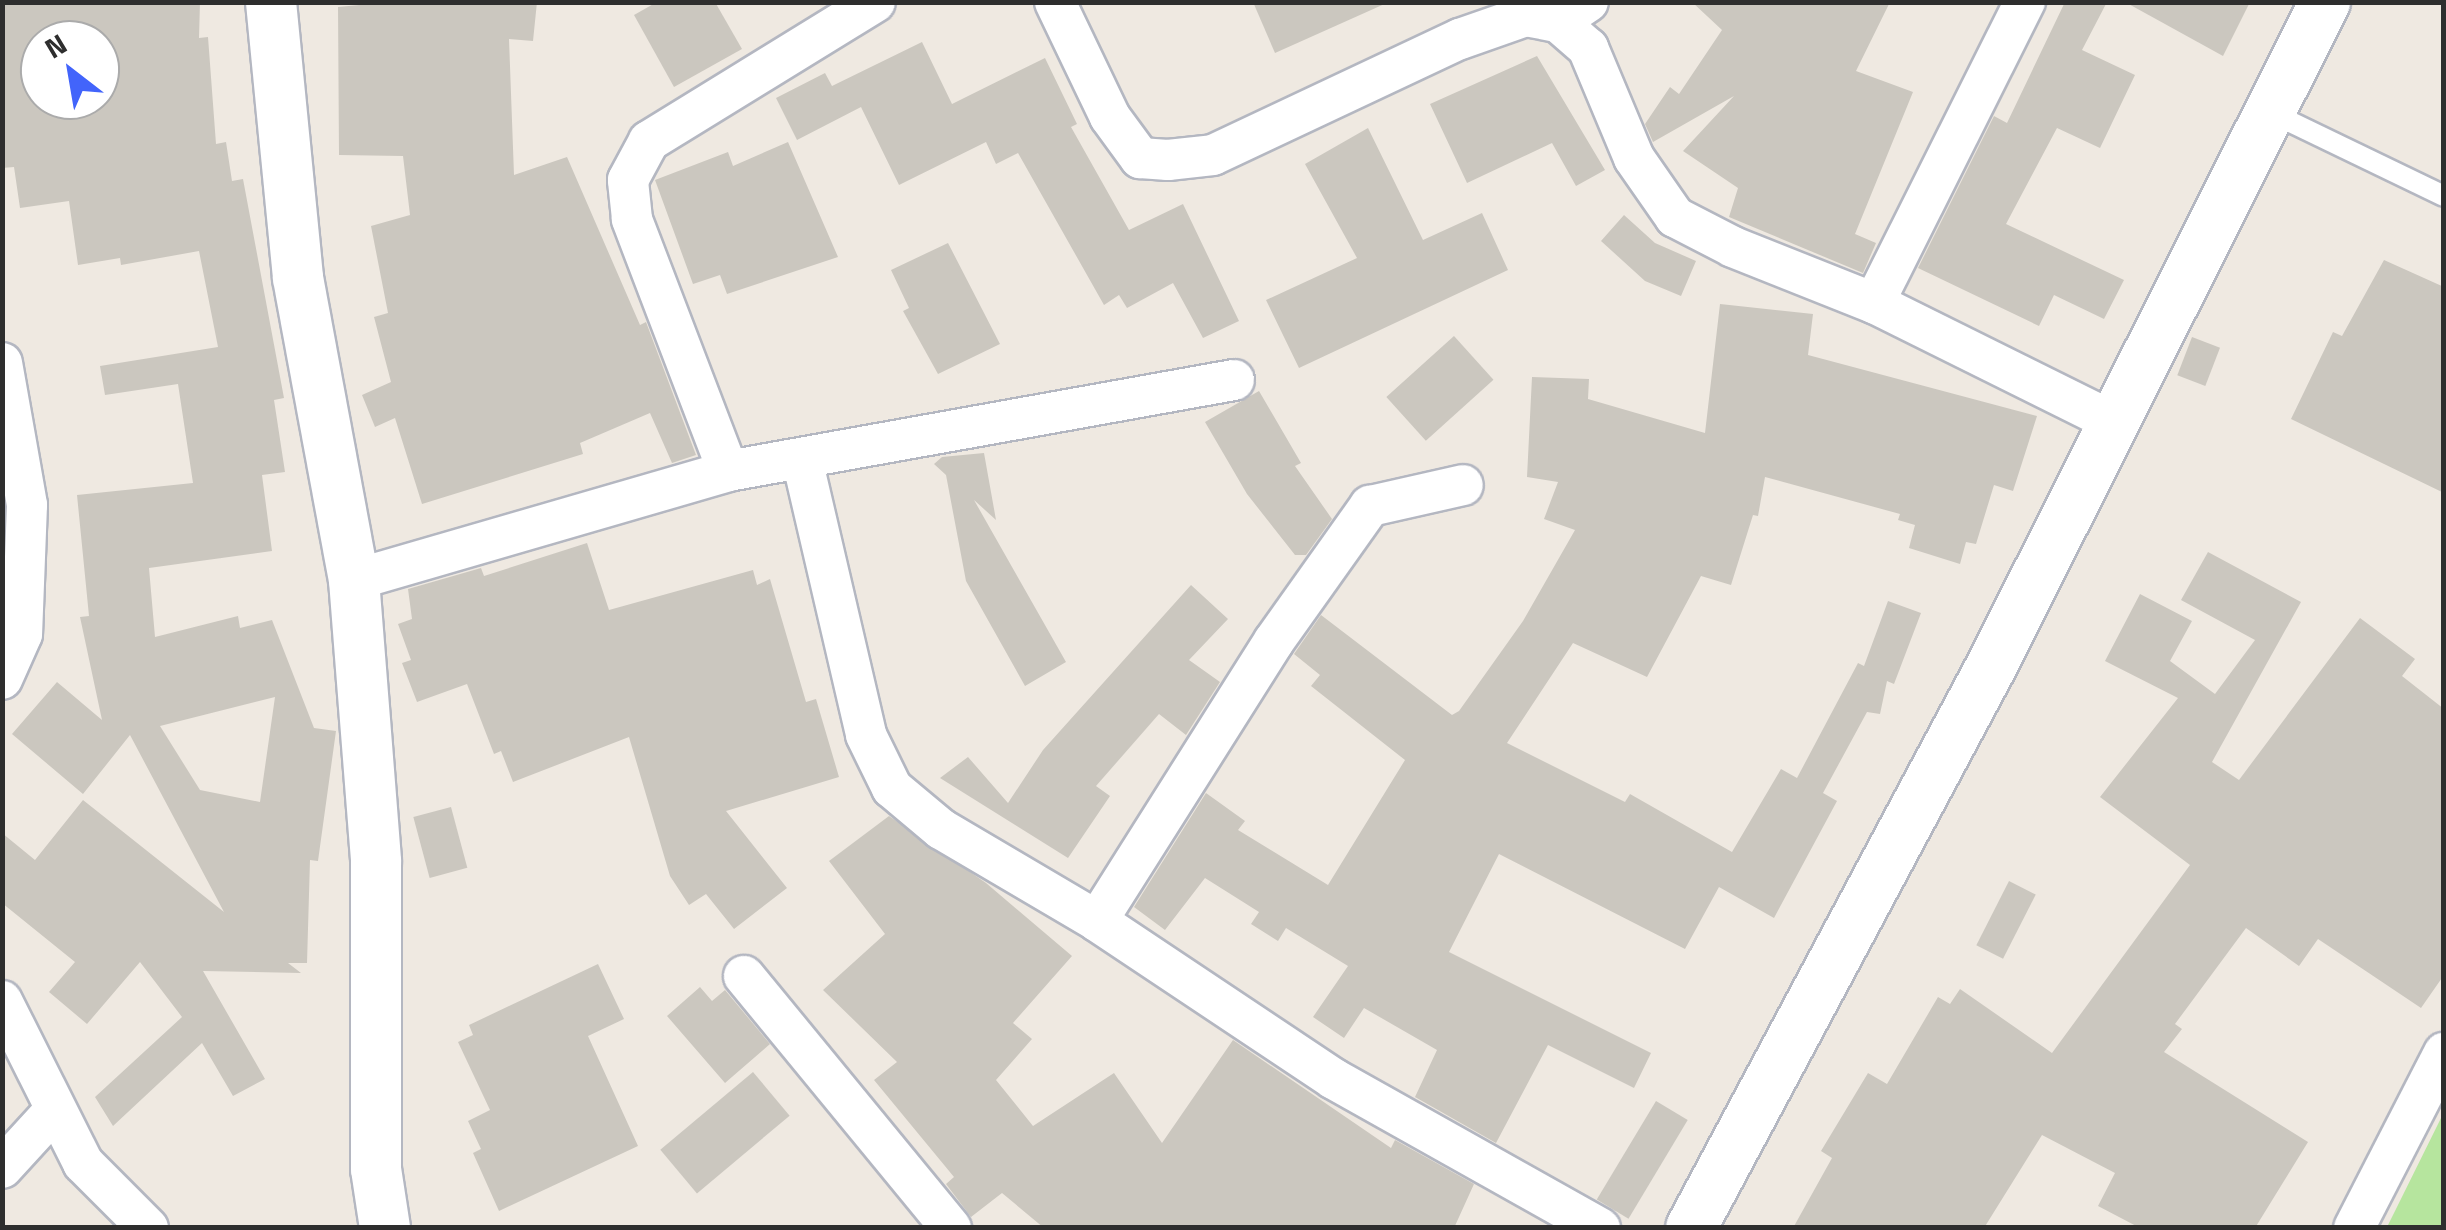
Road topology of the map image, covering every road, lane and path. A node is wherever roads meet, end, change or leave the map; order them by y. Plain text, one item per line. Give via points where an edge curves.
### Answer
1 (271, 2) edge
2 (875, 2) edge
3 (1055, 2) edge
4 (2026, 2) edge
5 (2324, 2) edge
6 (1573, 12) edge
7 (2270, 112) junction
8 (2444, 196) edge
9 (1874, 304) junction
10 (2, 363) edge
11 (1234, 380) dead end
12 (2110, 420) junction
13 (802, 459) junction
14 (728, 471) junction
15 (1462, 485) dead end
16 (354, 580) junction
17 (2, 679) edge
18 (1098, 921) junction
19 (744, 976) dead end
20 (2, 1001) edge
21 (2444, 1052) edge
22 (54, 1111) junction
23 (2, 1168) edge
24 (148, 1228) edge
25 (385, 1228) edge
26 (951, 1228) edge
27 (1600, 1228) edge
28 (1691, 1228) edge
29 (2354, 1228) edge

1 - 16 street via 298,278
2 - 14 street via 649,141 628,180 632,219
3 - 6 street via 1110,117 1140,158 1168,160 1213,156 1460,39 1526,16
4 - 9 street
5 - 7 street
6 - 9 street via 1634,158 1675,216 1732,247
7 - 8 lane
7 - 12 street
9 - 12 street
10 - 17 street via 27,504 22,634
11 - 13 street
12 - 28 street via 1993,663
13 - 14 street
13 - 18 street via 866,736 892,788 941,829
14 - 16 street
15 - 18 street via 1370,506 1274,642
16 - 25 street via 376,862 376,1169
18 - 27 street via 1334,1079
19 - 26 street
20 - 22 street
21 - 29 street
22 - 23 street
22 - 24 street via 84,1163

